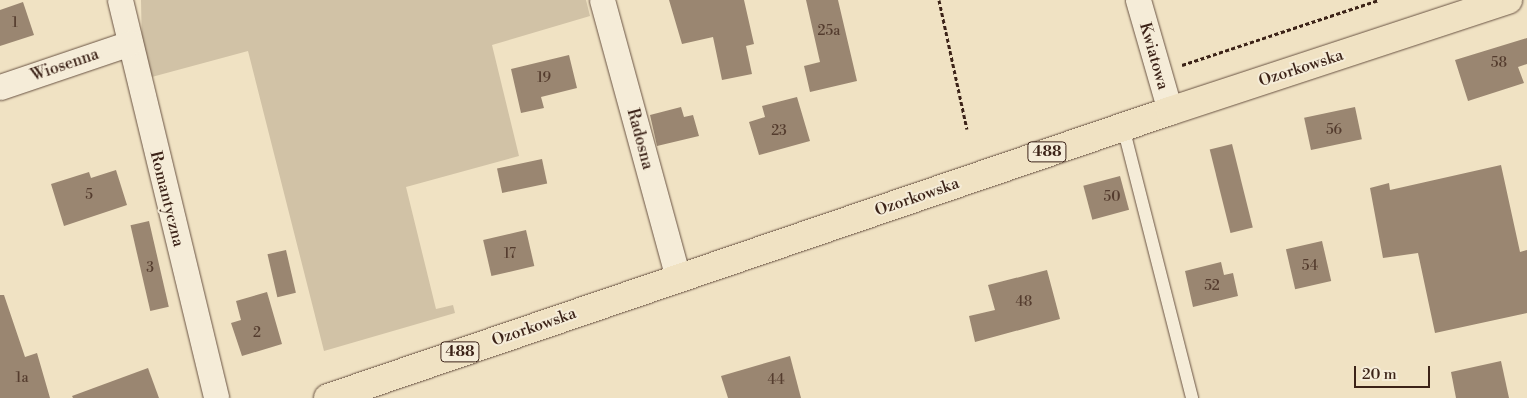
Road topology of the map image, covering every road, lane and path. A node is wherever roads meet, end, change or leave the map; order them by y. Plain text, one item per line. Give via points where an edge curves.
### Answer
1 (120, 0) edge
2 (602, 0) edge
3 (939, 0) edge
4 (1138, 0) edge
5 (1379, 0) edge
6 (1508, 0) edge
7 (130, 43) junction
8 (1158, 72) junction
9 (0, 87) edge
10 (1170, 111) junction
11 (1123, 127) junction
12 (966, 129) dead end
13 (678, 278) junction
14 (330, 397) edge
15 (216, 398) edge
16 (1192, 398) edge

1 - 7 street, Romantyczna
2 - 13 street, Radosna
3 - 12 path
4 - 8 street, Kwiatowa
5 - 8 path
6 - 10 main road, Ozorkowska / 488
7 - 9 street, Wiosenna
7 - 15 street, Romantyczna
8 - 10 street, Kwiatowa
10 - 11 main road, Ozorkowska / 488
11 - 13 main road, Ozorkowska / 488
11 - 16 lane
13 - 14 main road, Ozorkowska / 488

